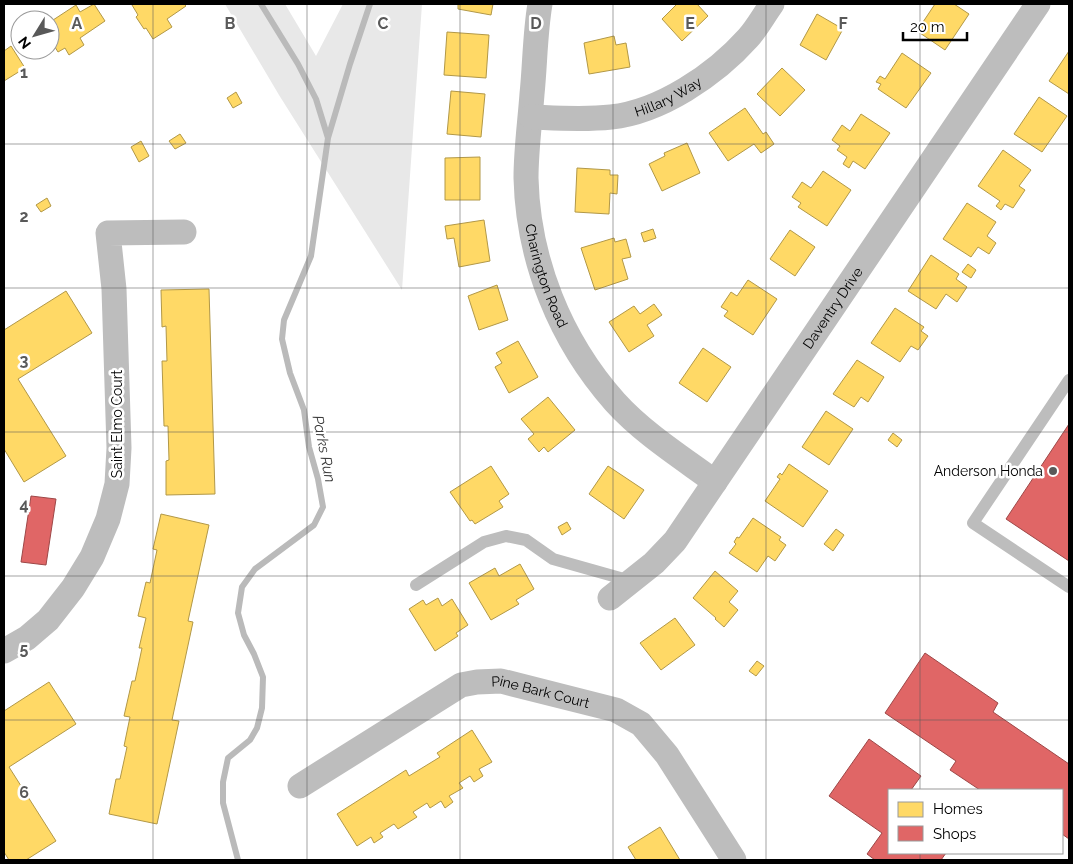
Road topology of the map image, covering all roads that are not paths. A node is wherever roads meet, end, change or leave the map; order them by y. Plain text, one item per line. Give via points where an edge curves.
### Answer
1 (540, 4) edge
2 (772, 4) edge
3 (1038, 4) edge
4 (531, 117) junction
5 (184, 232) dead end
6 (1069, 380) edge
7 (715, 482) junction
8 (632, 582) junction
9 (416, 585) dead end
10 (1069, 587) edge
11 (610, 598) dead end
12 (4, 651) edge
13 (300, 786) dead end
14 (734, 860) edge

1 - 4 street, Charington Road
2 - 4 street, Hillary Way via 749,38 719,66 683,91 648,108 612,117
3 - 7 street, Daventry Drive
4 - 7 street, Charington Road via 526,177 531,232 542,277 562,323 584,363 616,402 647,431
5 - 12 street, Saint Elmo Court via 108,233 114,289 119,448 115,493 92,557 73,588 48,620 27,638
6 - 10 lane via 973,522
7 - 8 street, Daventry Drive via 675,541
8 - 9 lane via 553,559 526,540 506,536 484,542
8 - 11 street, Daventry Drive
13 - 14 street, Pine Bark Court via 462,685 501,681 616,710 641,724 667,755

